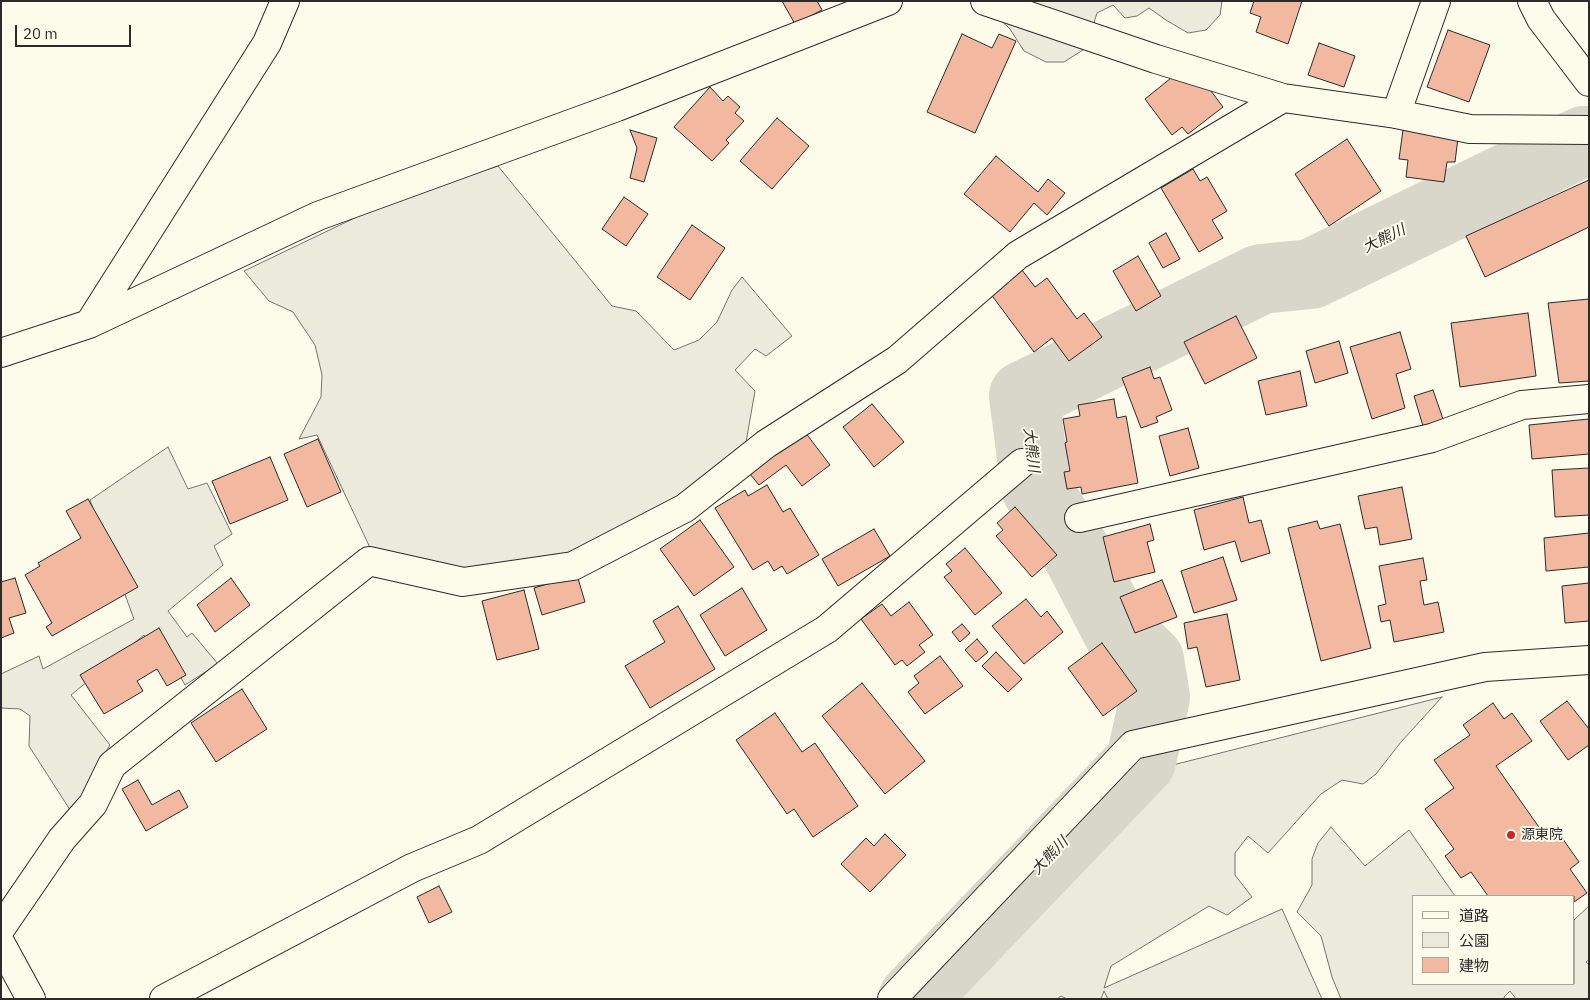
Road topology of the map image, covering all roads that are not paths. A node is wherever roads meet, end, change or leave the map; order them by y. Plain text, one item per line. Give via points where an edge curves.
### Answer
1 (285, 1) edge
2 (888, 1) edge
3 (985, 1) edge
4 (1436, 1) edge
5 (1532, 1) edge
6 (1589, 82) edge
7 (1283, 98) junction
8 (1396, 114) junction
9 (1589, 130) edge
10 (89, 324) junction
11 (1, 353) edge
12 (1589, 399) edge
13 (1022, 462) dead end
14 (1079, 518) dead end
15 (1589, 660) edge
16 (1, 928) edge
17 (1, 944) edge
18 (31, 999) edge
19 (164, 999) edge
20 (892, 999) edge

1 - 10 street via 267,43
2 - 10 street via 617,107 318,216
3 - 7 street
4 - 8 street
5 - 6 street via 1541,19
7 - 8 street
7 - 16 street via 1018,255 897,360 766,444 685,508 573,566 463,582 369,561 112,765 93,804 62,839
8 - 9 street via 1470,129
10 - 11 street
12 - 14 street via 1522,404 1432,438
13 - 19 street via 826,629 479,840 412,868
15 - 20 street via 1485,667 1133,745
17 - 18 street

